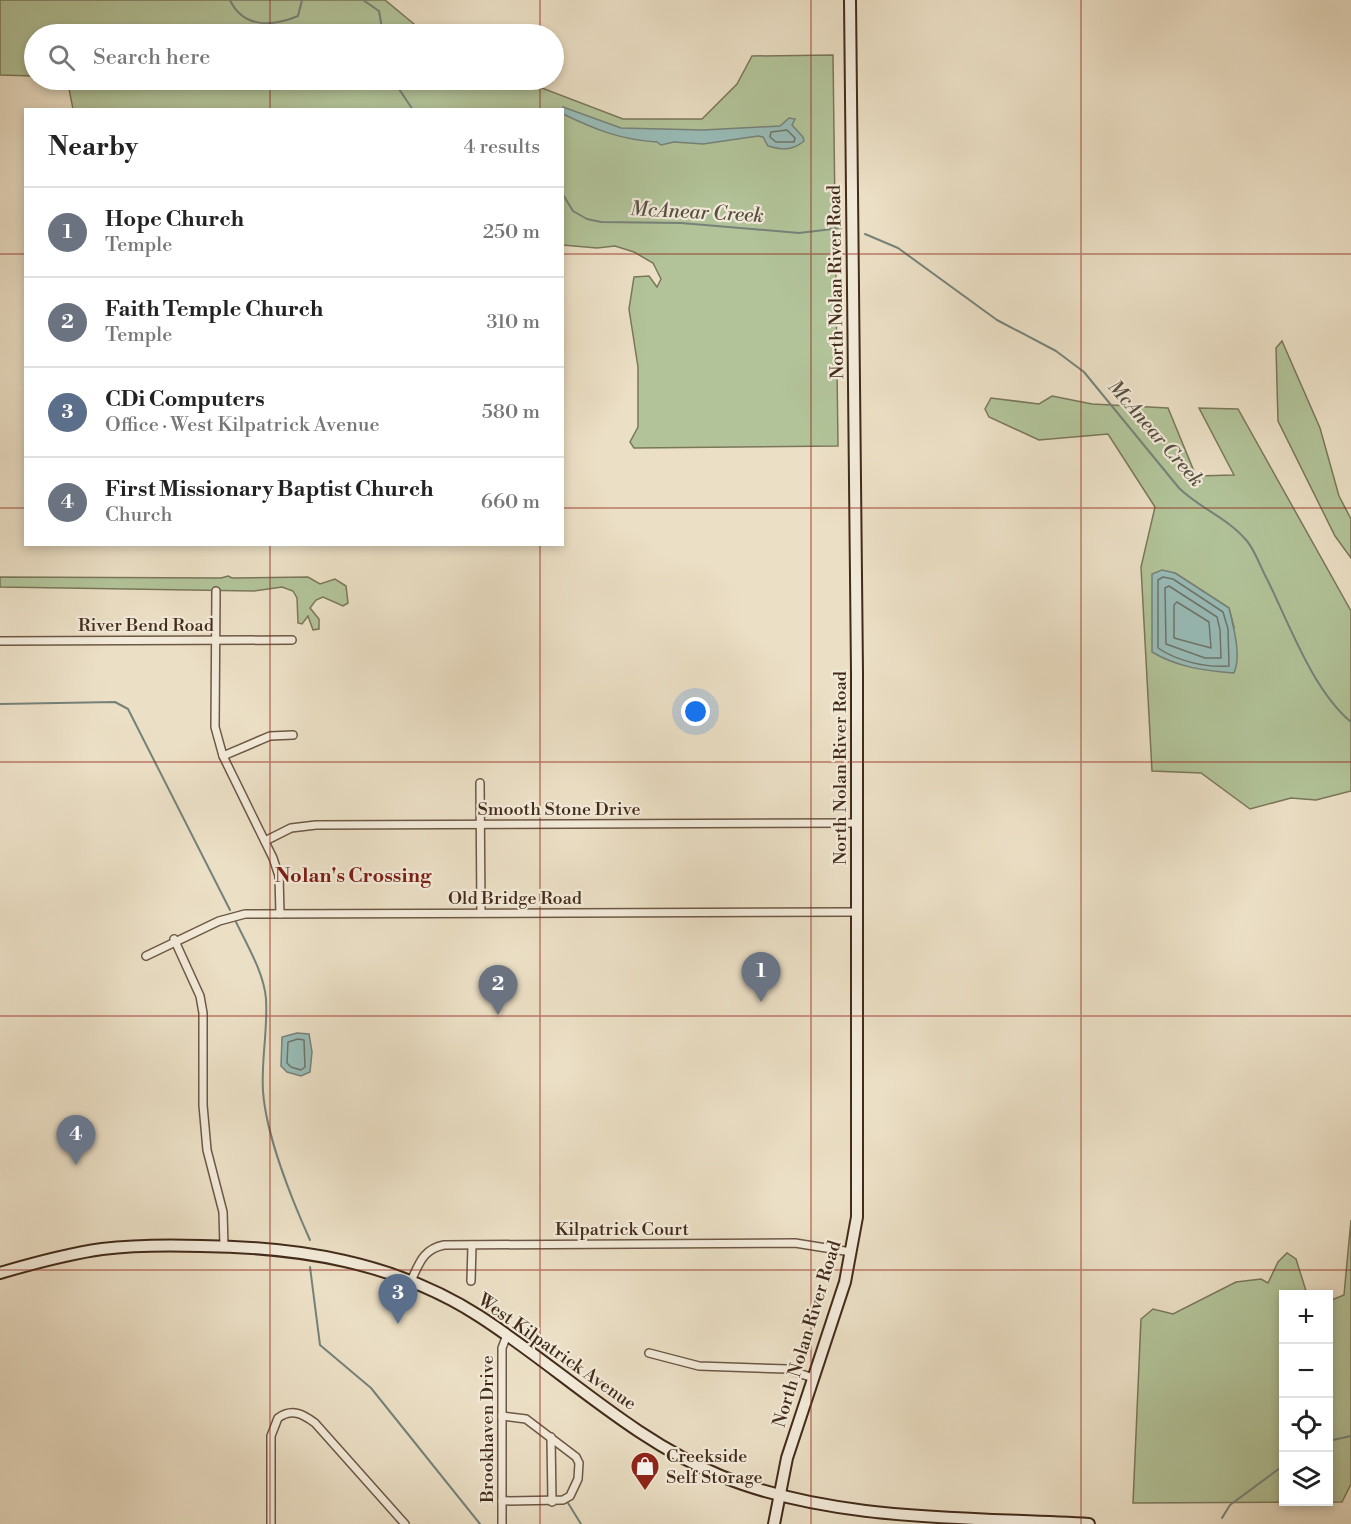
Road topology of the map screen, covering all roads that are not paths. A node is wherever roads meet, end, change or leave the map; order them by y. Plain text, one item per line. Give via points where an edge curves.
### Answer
1 (850, 0) edge
2 (216, 591) dead end
3 (215, 640) junction
4 (292, 640) dead end
5 (0, 641) edge
6 (293, 735) dead end
7 (223, 756) junction
8 (480, 783) dead end
9 (857, 823) junction
10 (480, 824) junction
11 (265, 841) junction
12 (857, 912) junction
13 (481, 913) junction
14 (280, 914) junction
15 (174, 940) junction
16 (146, 956) dead end
17 (472, 1245) junction
18 (224, 1246) junction
19 (851, 1252) junction
20 (0, 1273) edge
21 (411, 1281) junction
22 (471, 1281) dead end
23 (507, 1335) junction
24 (650, 1353) dead end
25 (813, 1378) junction
26 (502, 1416) junction
27 (551, 1437) junction
28 (780, 1495) junction
29 (502, 1501) junction
30 (552, 1502) junction
31 (271, 1524) edge
32 (405, 1524) edge
33 (502, 1524) edge
34 (774, 1524) edge
35 (1089, 1524) edge

1 - 9 main road, North Nolan River Road
2 - 3 street
3 - 4 street, River Bend Road
3 - 5 street, River Bend Road
3 - 7 street via 215,727
6 - 7 street via 270,736
7 - 11 street
8 - 10 street
9 - 10 street, Smooth Stone Drive
9 - 12 main road, North Nolan River Road
10 - 11 street, Smooth Stone Drive via 316,825 291,828
10 - 13 street
11 - 14 street via 279,876
12 - 13 street, Old Bridge Road
12 - 19 main road, North Nolan River Road via 858,1176
13 - 14 street, Old Bridge Road
14 - 15 street, Old Bridge Road via 236,915
15 - 16 street, Old Bridge Road
15 - 18 street via 200,996 203,1013 207,1150 223,1212
17 - 19 street, Kilpatrick Court via 795,1244
17 - 21 street, Kilpatrick Court via 430,1249
17 - 22 street
18 - 20 main road, West Kilpatrick Avenue via 100,1249
18 - 21 main road, West Kilpatrick Avenue via 315,1253
19 - 25 main road, North Nolan River Road
21 - 23 main road, West Kilpatrick Avenue via 455,1302
23 - 26 street, Brookhaven Drive via 502,1347
23 - 28 main road, West Kilpatrick Avenue via 668,1450 723,1476
24 - 25 street via 699,1366 787,1369
25 - 28 main road, North Nolan River Road via 794,1434
26 - 27 street via 526,1419
26 - 29 street, Brookhaven Drive
27 - 30 street
27 - 30 street via 576,1457 580,1472 570,1496
28 - 34 main road, North Nolan River Road
28 - 35 main road, West Kilpatrick Avenue via 863,1510
29 - 30 street
29 - 33 street, Brookhaven Drive
31 - 32 street via 271,1436 278,1418 290,1412 304,1414 315,1423

